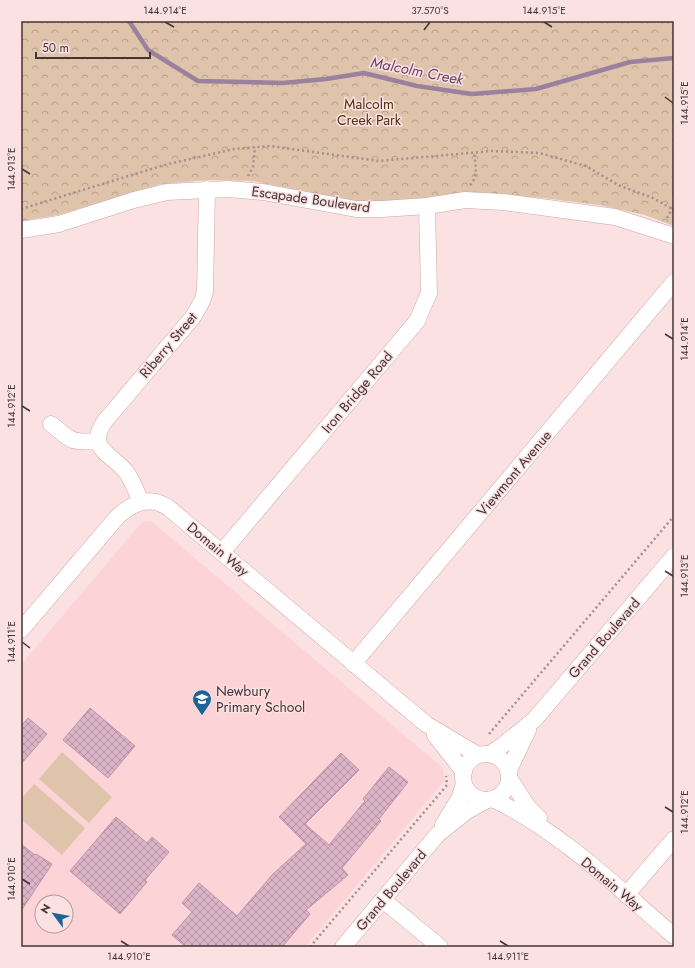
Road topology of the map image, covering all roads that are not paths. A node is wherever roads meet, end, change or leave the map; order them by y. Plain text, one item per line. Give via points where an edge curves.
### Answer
1 (207, 189) junction
2 (427, 206) junction
3 (21, 230) edge
4 (674, 236) edge
5 (674, 282) edge
6 (52, 424) dead end
7 (98, 440) junction
8 (141, 502) junction
9 (222, 552) junction
10 (674, 556) edge
11 (23, 623) edge
12 (353, 664) junction
13 (534, 720) junction
14 (426, 724) junction
15 (484, 754) junction
16 (509, 774) junction
17 (464, 778) junction
18 (490, 800) junction
19 (551, 832) junction
20 (438, 834) junction
21 (674, 839) edge
22 (626, 895) junction
23 (384, 900) junction
24 (674, 936) edge
25 (343, 947) edge
26 (440, 947) edge

1 - 2 street, Escapade Boulevard via 242,189 356,209
1 - 3 street, Escapade Boulevard via 150,195 71,220
1 - 7 street, Riberry Street via 206,282 202,301 193,317 105,421 97,434
2 - 4 street, Escapade Boulevard via 466,200 594,213 631,221
2 - 9 street, Iron Bridge Road via 429,292 417,321
5 - 12 street, Viewmont Avenue
6 - 7 street via 72,441
7 - 8 street via 102,450 126,472
8 - 9 street, Domain Way via 151,501 166,505
8 - 11 street via 132,505 118,516
9 - 12 street, Domain Way
10 - 13 street, Grand Boulevard
12 - 14 street, Domain Way
13 - 15 street, Grand Boulevard via 510,741
13 - 16 street, Grand Boulevard via 520,744
14 - 15 street, Domain Way via 449,739
14 - 17 street, Domain Way via 454,758
15 - 16 street via 501,759
15 - 17 street via 471,759
16 - 18 street via 505,791
16 - 19 street, Domain Way via 528,807
17 - 18 street via 466,789 475,797
17 - 20 street, Grand Boulevard via 459,799
18 - 19 street, Domain Way via 518,811
18 - 20 street, Grand Boulevard via 467,811
19 - 22 street, Domain Way
20 - 23 street, Grand Boulevard
21 - 22 street
22 - 24 street, Domain Way
23 - 25 street, Grand Boulevard
23 - 26 street

